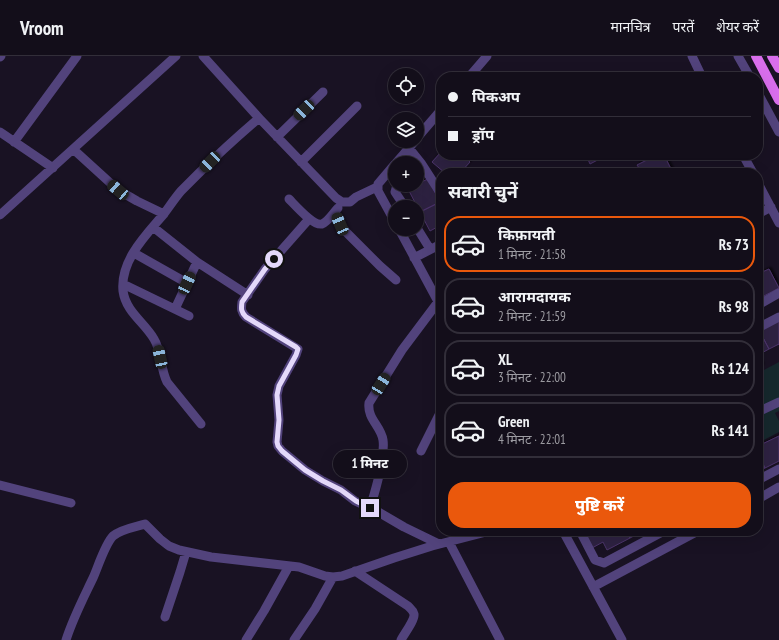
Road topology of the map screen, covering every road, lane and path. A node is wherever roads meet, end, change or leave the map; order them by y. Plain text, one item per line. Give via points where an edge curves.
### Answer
1 (77, 56) edge
2 (203, 56) edge
3 (487, 56) edge
4 (692, 56) edge
5 (738, 56) edge
6 (756, 56) edge
7 (772, 56) edge
8 (174, 57) edge
9 (779, 68) edge
10 (474, 72) edge
11 (700, 72) edge
12 (747, 72) edge
13 (323, 92) dead end
14 (779, 100) edge
15 (763, 102) edge
16 (357, 106) dead end
17 (436, 116) edge
18 (259, 118) junction
19 (424, 130) edge
20 (0, 132) edge
21 (779, 132) edge
22 (277, 137) junction
23 (14, 142) junction
24 (409, 148) edge
25 (73, 149) junction
26 (402, 156) edge
27 (301, 162) junction
28 (53, 168) junction
29 (424, 172) edge
30 (388, 173) edge
31 (377, 187) junction
32 (436, 187) edge
33 (763, 192) edge
34 (289, 199) dead end
35 (342, 202) junction
36 (771, 207) junction
37 (388, 209) edge
38 (763, 211) edge
39 (335, 212) junction
40 (164, 214) junction
41 (0, 215) edge
42 (309, 219) junction
43 (779, 223) edge
44 (153, 227) junction
45 (403, 236) edge
46 (422, 236) edge
47 (436, 246) edge
48 (430, 249) junction
49 (134, 252) junction
50 (414, 258) junction
51 (197, 262) junction
52 (396, 280) dead end
53 (187, 283) junction
54 (123, 284) junction
55 (779, 293) edge
56 (248, 295) junction
57 (436, 296) edge
58 (763, 302) edge
59 (436, 308) edge
60 (175, 309) junction
61 (189, 316) dead end
62 (779, 317) edge
63 (763, 325) edge
64 (779, 402) edge
65 (763, 410) edge
66 (436, 422) edge
67 (201, 424) dead end
68 (422, 451) dead end
69 (779, 469) edge
70 (763, 477) edge
71 (0, 485) edge
72 (779, 487) edge
73 (763, 496) edge
74 (71, 503) dead end
75 (370, 508) junction
76 (471, 536) edge
77 (566, 536) edge
78 (583, 536) edge
79 (655, 536) edge
80 (689, 536) edge
81 (449, 542) junction
82 (439, 544) junction
83 (186, 552) junction
84 (288, 566) junction
85 (355, 572) junction
86 (333, 577) junction
87 (593, 587) junction
88 (165, 617) dead end
89 (66, 640) edge
90 (246, 640) edge
91 (294, 640) edge
92 (401, 640) edge
93 (500, 640) edge
94 (622, 640) edge

1 - 23 street
2 - 18 street
3 - 10 street
4 - 11 street
5 - 12 street
6 - 14 main road
7 - 9 main road
8 - 25 street
13 - 22 street
15 - 21 street
16 - 27 street
17 - 19 street
18 - 22 street
18 - 40 street via 181,191
20 - 23 street
22 - 27 street
23 - 28 street
24 - 26 street
25 - 28 street
25 - 40 street via 118,190
27 - 35 street
28 - 41 street
29 - 32 street
30 - 31 street
31 - 35 street via 350,202
31 - 37 street
33 - 36 street
34 - 42 street
35 - 39 street
36 - 38 street
36 - 43 street
39 - 42 street via 322,224
39 - 52 street via 344,230
40 - 44 street
42 - 56 street via 265,269
44 - 49 street
44 - 51 street
45 - 50 street
46 - 48 street
47 - 48 street
48 - 50 street
49 - 53 street
49 - 54 street via 125,270
50 - 57 street
51 - 53 street
51 - 56 street
53 - 60 street
54 - 60 street
54 - 67 street via 127,305 154,339 167,382
55 - 58 street
56 - 75 street via 242,302 242,313 298,349 277,395 278,446 305,470
59 - 75 street via 402,350 369,403 368,409 381,432 384,449
60 - 61 street
62 - 63 street
64 - 65 street
66 - 68 street
69 - 70 street
71 - 74 street
72 - 73 street
75 - 82 street
76 - 81 street
77 - 87 street
78 - 79 street via 595,560 604,563
80 - 87 street
81 - 82 street
81 - 93 street
82 - 85 street
83 - 84 street
83 - 88 street
83 - 89 street via 169,546 145,524 113,537 72,621
84 - 86 street
84 - 90 street
85 - 86 street
85 - 92 street via 413,611 414,619
86 - 91 street
87 - 94 street

